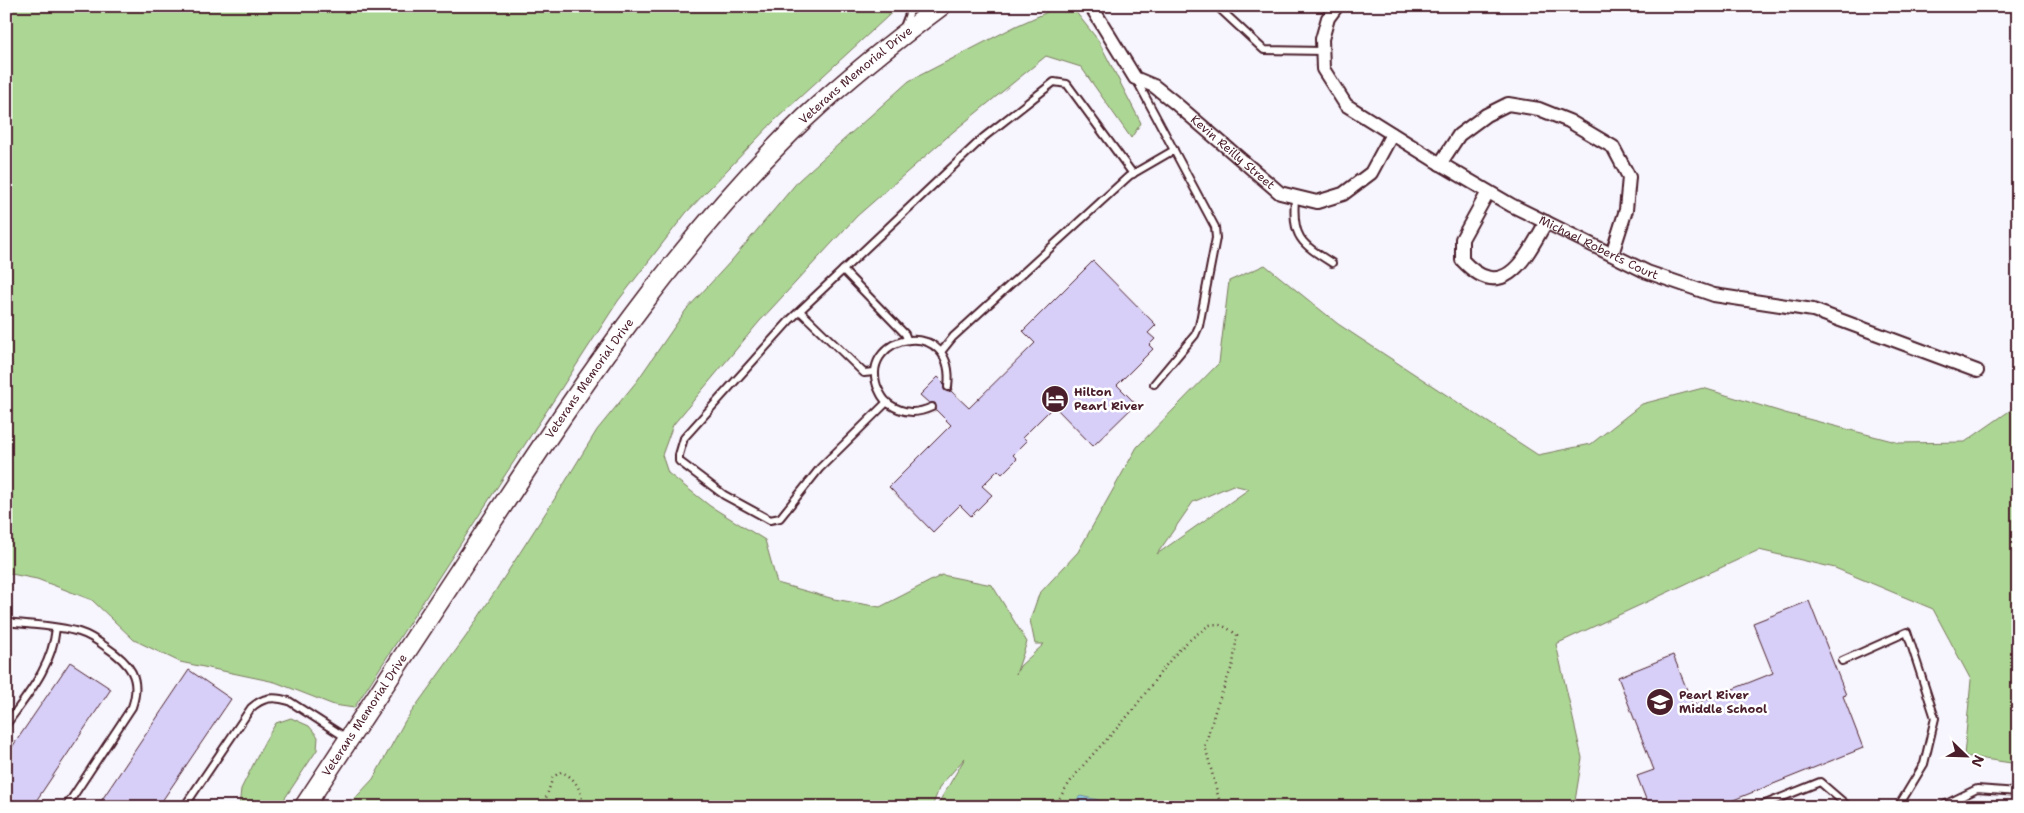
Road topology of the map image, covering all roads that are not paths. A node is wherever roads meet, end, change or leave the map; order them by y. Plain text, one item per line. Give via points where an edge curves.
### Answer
1 (912, 6) edge
2 (926, 6) edge
3 (941, 6) edge
4 (1091, 6) edge
5 (1337, 6) edge
6 (1220, 9) dead end
7 (900, 38) junction
8 (1323, 51) junction
9 (1135, 78) junction
10 (1392, 134) junction
11 (1174, 150) junction
12 (1440, 164) junction
13 (1133, 174) junction
14 (1488, 192) junction
15 (1295, 198) junction
16 (1546, 222) junction
17 (1612, 254) junction
18 (1332, 263) dead end
19 (843, 270) junction
20 (800, 311) junction
21 (907, 339) junction
22 (941, 352) junction
23 (1977, 371) dead end
24 (874, 372) junction
25 (1154, 384) dead end
26 (948, 387) dead end
27 (886, 402) junction
28 (932, 407) dead end
29 (6, 622) edge
30 (56, 628) junction
31 (1842, 661) dead end
32 (6, 726) edge
33 (348, 740) junction
34 (2018, 792) edge
35 (66, 807) edge
36 (184, 807) edge
37 (304, 807) edge
38 (1758, 807) edge
39 (1849, 807) edge
40 (1898, 807) edge
41 (1940, 807) edge

1 - 7 lane
2 - 7 lane
3 - 7 street, Veterans Memorial Drive
4 - 9 street
5 - 8 street, Michael Roberts Court via 1328,18 1322,39
6 - 8 lane via 1264,50
7 - 33 street, Veterans Memorial Drive via 836,90 777,147 669,270 572,403
8 - 10 street, Michael Roberts Court via 1323,70 1346,105
9 - 11 lane
9 - 15 street, Kevin Reilly Street via 1154,86 1280,193
10 - 12 street, Michael Roberts Court
10 - 15 street, Kevin Reilly Street via 1371,173 1343,194 1317,202
11 - 13 lane
11 - 25 lane via 1215,227 1216,238 1199,326
12 - 14 street, Michael Roberts Court
12 - 17 street via 1459,135 1486,114 1508,104 1539,109 1569,121 1613,147 1629,177 1626,210
13 - 19 lane via 1067,84 1054,82 984,136
13 - 22 lane via 960,330
14 - 16 street, Michael Roberts Court
14 - 16 street via 1462,239 1462,260 1474,273 1492,278 1509,274 1524,262
15 - 18 lane via 1293,220 1302,240 1308,248
16 - 17 street, Michael Roberts Court
17 - 23 street, Michael Roberts Court via 1647,272 1714,295 1813,310
19 - 20 lane
19 - 21 lane via 906,334
20 - 24 lane via 864,373
20 - 27 lane via 684,438 679,461 724,496 770,520 780,518 820,468
21 - 22 lane via 932,344
21 - 24 lane via 887,348
22 - 26 lane via 947,363
24 - 27 lane
27 - 28 lane via 909,413
29 - 30 lane
30 - 32 lane via 48,663
30 - 35 lane via 81,632 117,654 134,675 136,686 132,707
31 - 40 lane via 1907,632 1935,718 1924,764
33 - 36 lane via 289,701 263,699 251,708
33 - 37 street, Veterans Memorial Drive
34 - 41 lane via 1977,790
38 - 39 lane via 1820,782

